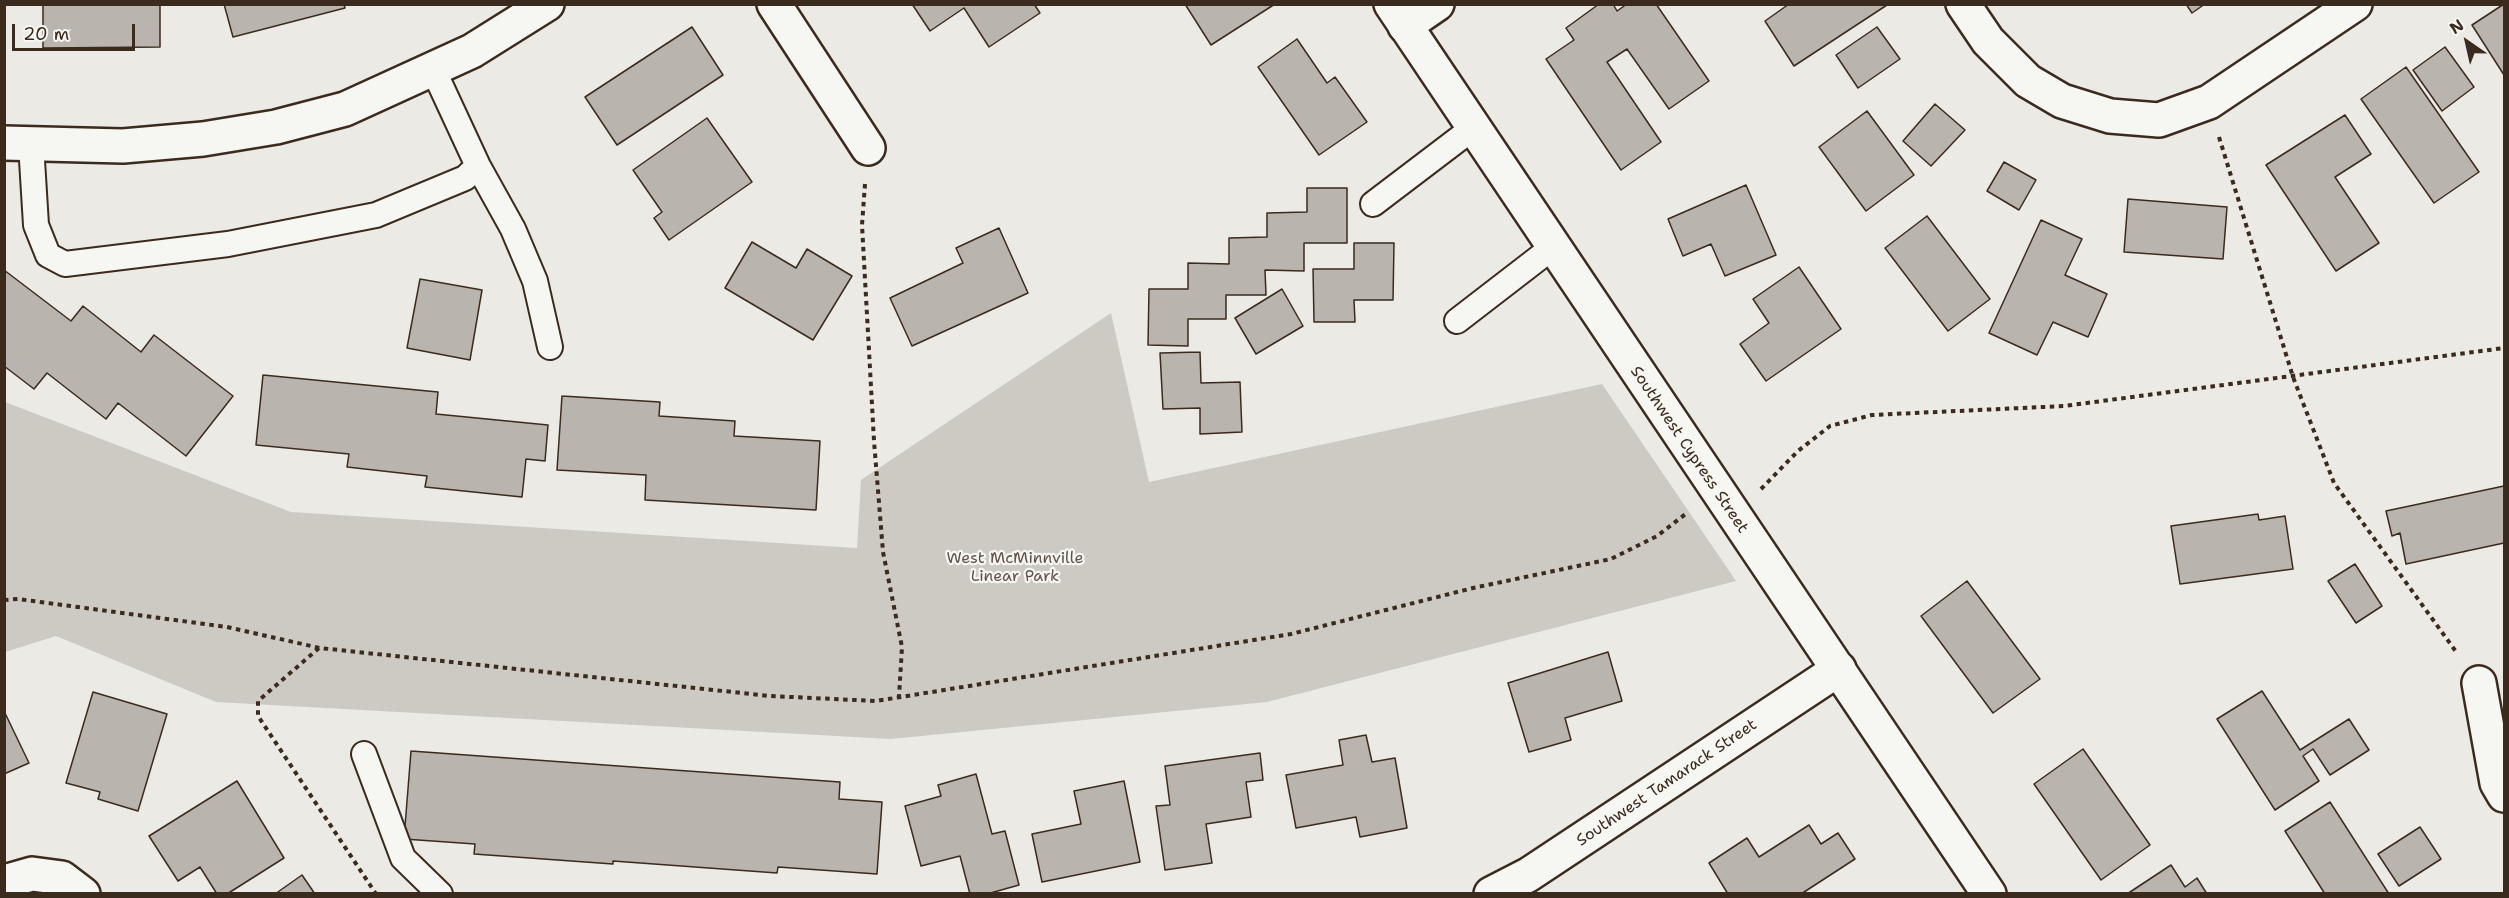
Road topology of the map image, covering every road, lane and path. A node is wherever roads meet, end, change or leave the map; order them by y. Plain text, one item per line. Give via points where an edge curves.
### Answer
1 (547, 4) edge
2 (774, 4) edge
3 (1437, 4) edge
4 (1963, 4) edge
5 (2355, 4) edge
6 (1398, 15) edge
7 (433, 69) junction
8 (2209, 102) junction
9 (1473, 128) junction
10 (18, 143) edge
11 (868, 148) joint
12 (478, 166) junction
13 (1373, 204) dead end
14 (1553, 247) junction
15 (1457, 321) dead end
16 (550, 347) dead end
17 (2505, 348) edge
18 (2293, 377) junction
19 (1729, 509) junction
20 (4, 600) edge
21 (320, 648) junction
22 (1839, 669) junction
23 (2479, 683) joint
24 (898, 697) junction
25 (364, 754) dead end
26 (2505, 795) edge
27 (4, 882) edge
28 (83, 894) edge
29 (376, 894) edge
30 (440, 894) edge
31 (1491, 894) edge
32 (1989, 894) edge

1 - 7 street via 472,51
2 - 11 street
3 - 6 street
4 - 8 street via 1988,41 2028,81 2062,101 2110,116 2159,120
5 - 8 street
6 - 9 street, Southwest Cypress Street
7 - 10 street via 345,109 276,127 203,140 123,146
7 - 12 lane
8 - 18 path
9 - 13 lane
9 - 14 street, Southwest Cypress Street
10 - 12 lane via 36,225 48,255 65,264 228,244 376,215 465,177
11 - 24 path via 862,225 873,429 883,552 902,646
12 - 16 lane via 513,229 535,281
14 - 15 lane
14 - 19 street, Southwest Cypress Street
17 - 18 path
18 - 19 path via 2064,406 1872,416 1830,426 1798,451 1763,488
18 - 23 path via 2334,483
19 - 22 street, Southwest Cypress Street
19 - 24 path via 1687,513 1657,536 1611,559 1473,588 1291,634
20 - 21 path via 227,627
21 - 24 path via 770,696 876,701
21 - 29 path via 258,701 258,716
22 - 31 street, Southwest Tamarack Street via 1528,875
22 - 32 street, Southwest Cypress Street
23 - 26 street via 2497,783
25 - 30 lane via 403,858
27 - 28 street via 32,874 62,878

